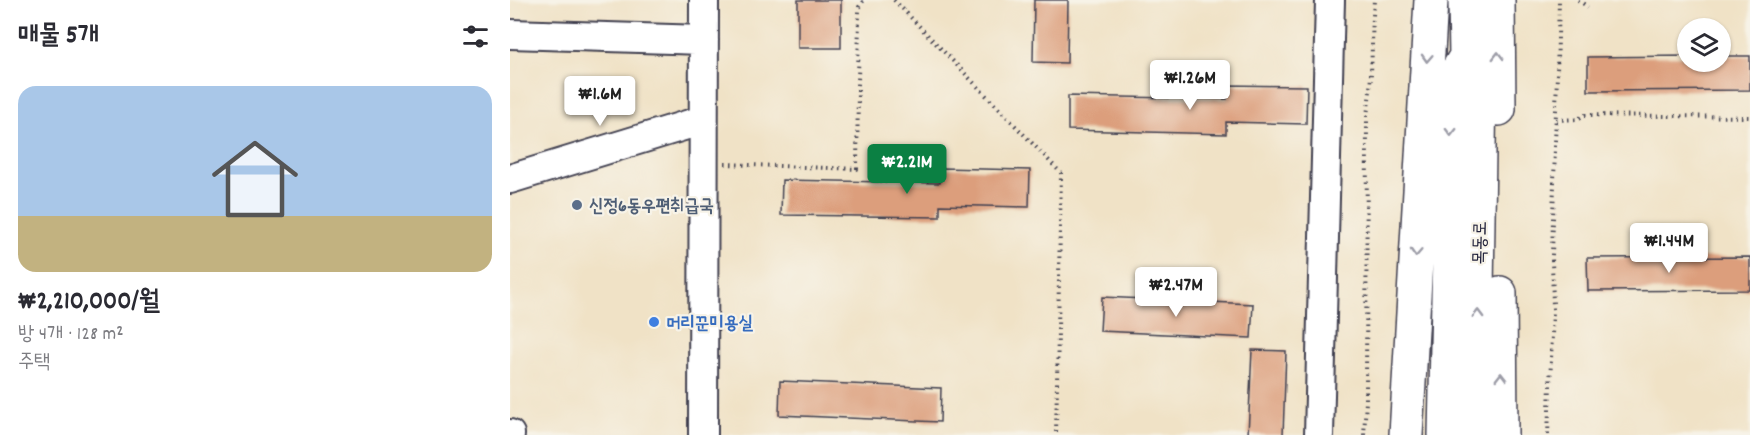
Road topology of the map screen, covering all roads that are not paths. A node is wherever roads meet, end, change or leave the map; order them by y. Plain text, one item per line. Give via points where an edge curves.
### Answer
1 (704, 0) edge
2 (1330, 0) edge
3 (1431, 0) edge
4 (1465, 0) edge
5 (1498, 0) edge
6 (510, 34) edge
7 (704, 40) junction
8 (1466, 56) junction
9 (704, 120) junction
10 (510, 179) edge
11 (703, 435) edge
12 (1319, 435) edge
13 (1406, 435) edge
14 (1445, 435) edge
15 (1475, 435) edge
16 (1501, 435) edge

1 - 7 street
2 - 12 street
3 -> 13 main road
4 - 8 main road, 목동로
16 -> 5 main road
6 - 7 street
7 - 9 street
8 -> 14 main road, 목동로 via 1453,78
15 -> 8 main road, 목동로 via 1480,78
9 - 10 street
9 - 11 street

